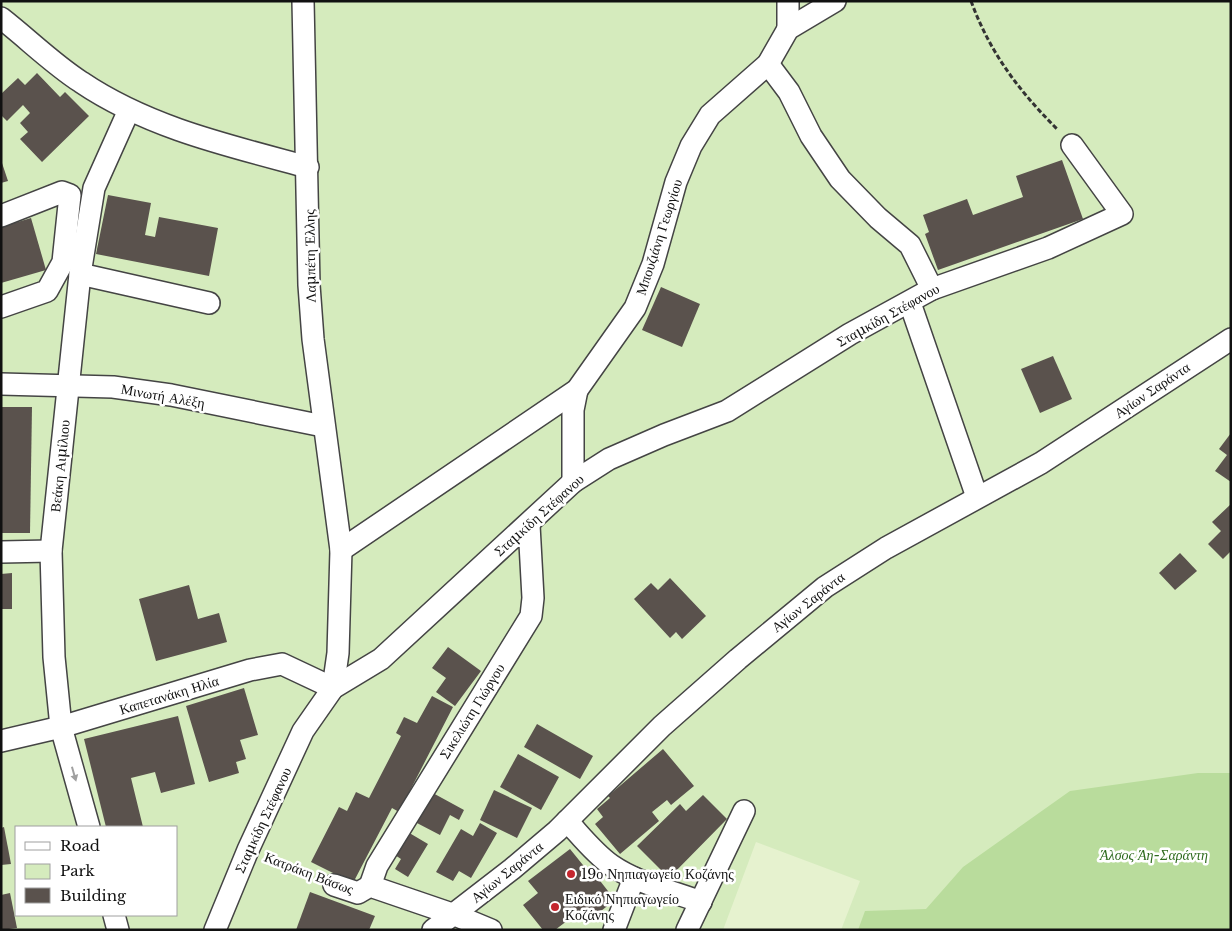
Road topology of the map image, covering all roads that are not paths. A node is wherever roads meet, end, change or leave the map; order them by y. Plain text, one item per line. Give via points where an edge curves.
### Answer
1 (303, 1) edge
2 (788, 1) edge
3 (835, 1) edge
4 (1, 18) edge
5 (788, 29) junction
6 (768, 64) junction
7 (129, 110) junction
8 (1072, 145) road end
9 (308, 167) junction
10 (1, 216) edge
11 (80, 274) junction
12 (932, 289) junction
13 (209, 303) dead end
14 (910, 303) junction
15 (1, 307) edge
16 (1231, 339) edge
17 (1, 384) edge
18 (68, 385) junction
19 (577, 390) junction
20 (323, 426) junction
21 (573, 482) junction
22 (977, 497) junction
23 (529, 525) junction
24 (341, 550) junction
25 (51, 551) junction
26 (1, 552) edge
27 (333, 688) junction
28 (61, 727) junction
29 (1, 741) edge
30 (744, 811) dead end
31 (567, 821) junction
32 (89, 826) edge
33 (634, 878) junction
34 (334, 885) road end
35 (370, 886) junction
36 (700, 902) junction
37 (455, 915) junction
38 (114, 916) edge
39 (118, 930) edge
40 (215, 930) edge
41 (433, 930) edge
42 (491, 930) edge
43 (614, 930) edge
44 (687, 930) edge

1 - 9 street, Λαμπέτη Έλλης
2 - 5 street
3 - 5 street
4 - 7 street via 81,82
5 - 6 street, Μπουζιάνη Γεωργίου
6 - 12 street via 789,92 811,136 840,179 910,245
6 - 19 street, Μπουζιάνη Γεωργίου via 710,115 690,146 664,218 653,264 635,308
7 - 9 street via 195,136
7 - 11 street, Βεάκη Αιμίλιου via 94,188
8 - 12 street, Σταμκίδη Στέφανου via 1122,214 1048,248
9 - 20 street, Λαμπέτη Έλλης via 309,285
10 - 15 street via 62,192 70,195 63,262 47,291
11 - 13 street
11 - 18 street, Βεάκη Αιμίλιου
12 - 14 street, Σταμκίδη Στέφανου
14 - 21 street, Σταμκίδη Στέφανου via 850,334 727,411 609,459
14 - 22 street
16 - 22 street, Αγίων Σαράντα via 1041,462
17 - 18 street, Μινωτή Αλέξη
18 - 20 street, Μινωτή Αλέξη via 113,387 171,396
18 - 25 street, Βεάκη Αιμίλιου
19 - 21 street via 573,410
19 - 24 street, Μπουζιάνη Γεωργίου
20 - 24 street, Λαμπέτη Έλλης
21 - 23 street, Σταμκίδη Στέφανου
22 - 31 street, Αγίων Σαράντα via 825,587 662,726
23 - 27 street, Σταμκίδη Στέφανου via 381,659
23 - 35 street, Σικελιώτη Γιώργου via 531,616 377,866
24 - 27 street, Λαμπέτη Έλλης via 338,654
25 - 26 street
25 - 28 street, Βεάκη Αιμίλιου via 54,657
27 - 28 street, Καπετανάκη Ηλία via 282,664 250,670
27 - 40 street, Σταμκίδη Στέφανου via 303,731
28 - 29 street, Καπετανάκη Ηλία
28 -> 32 street, Βεάκη Αιμίλιου
30 - 36 street
31 - 33 street via 591,848
31 - 37 street, Αγίων Σαράντα
33 - 36 street
33 - 43 street
34 - 35 street, Κατράκη Βάσως via 358,893
35 - 37 street, Κατράκη Βάσως
36 - 44 street
37 - 41 street, Αγίων Σαράντα
37 - 42 street, Κατράκη Βάσως
38 - 39 street

